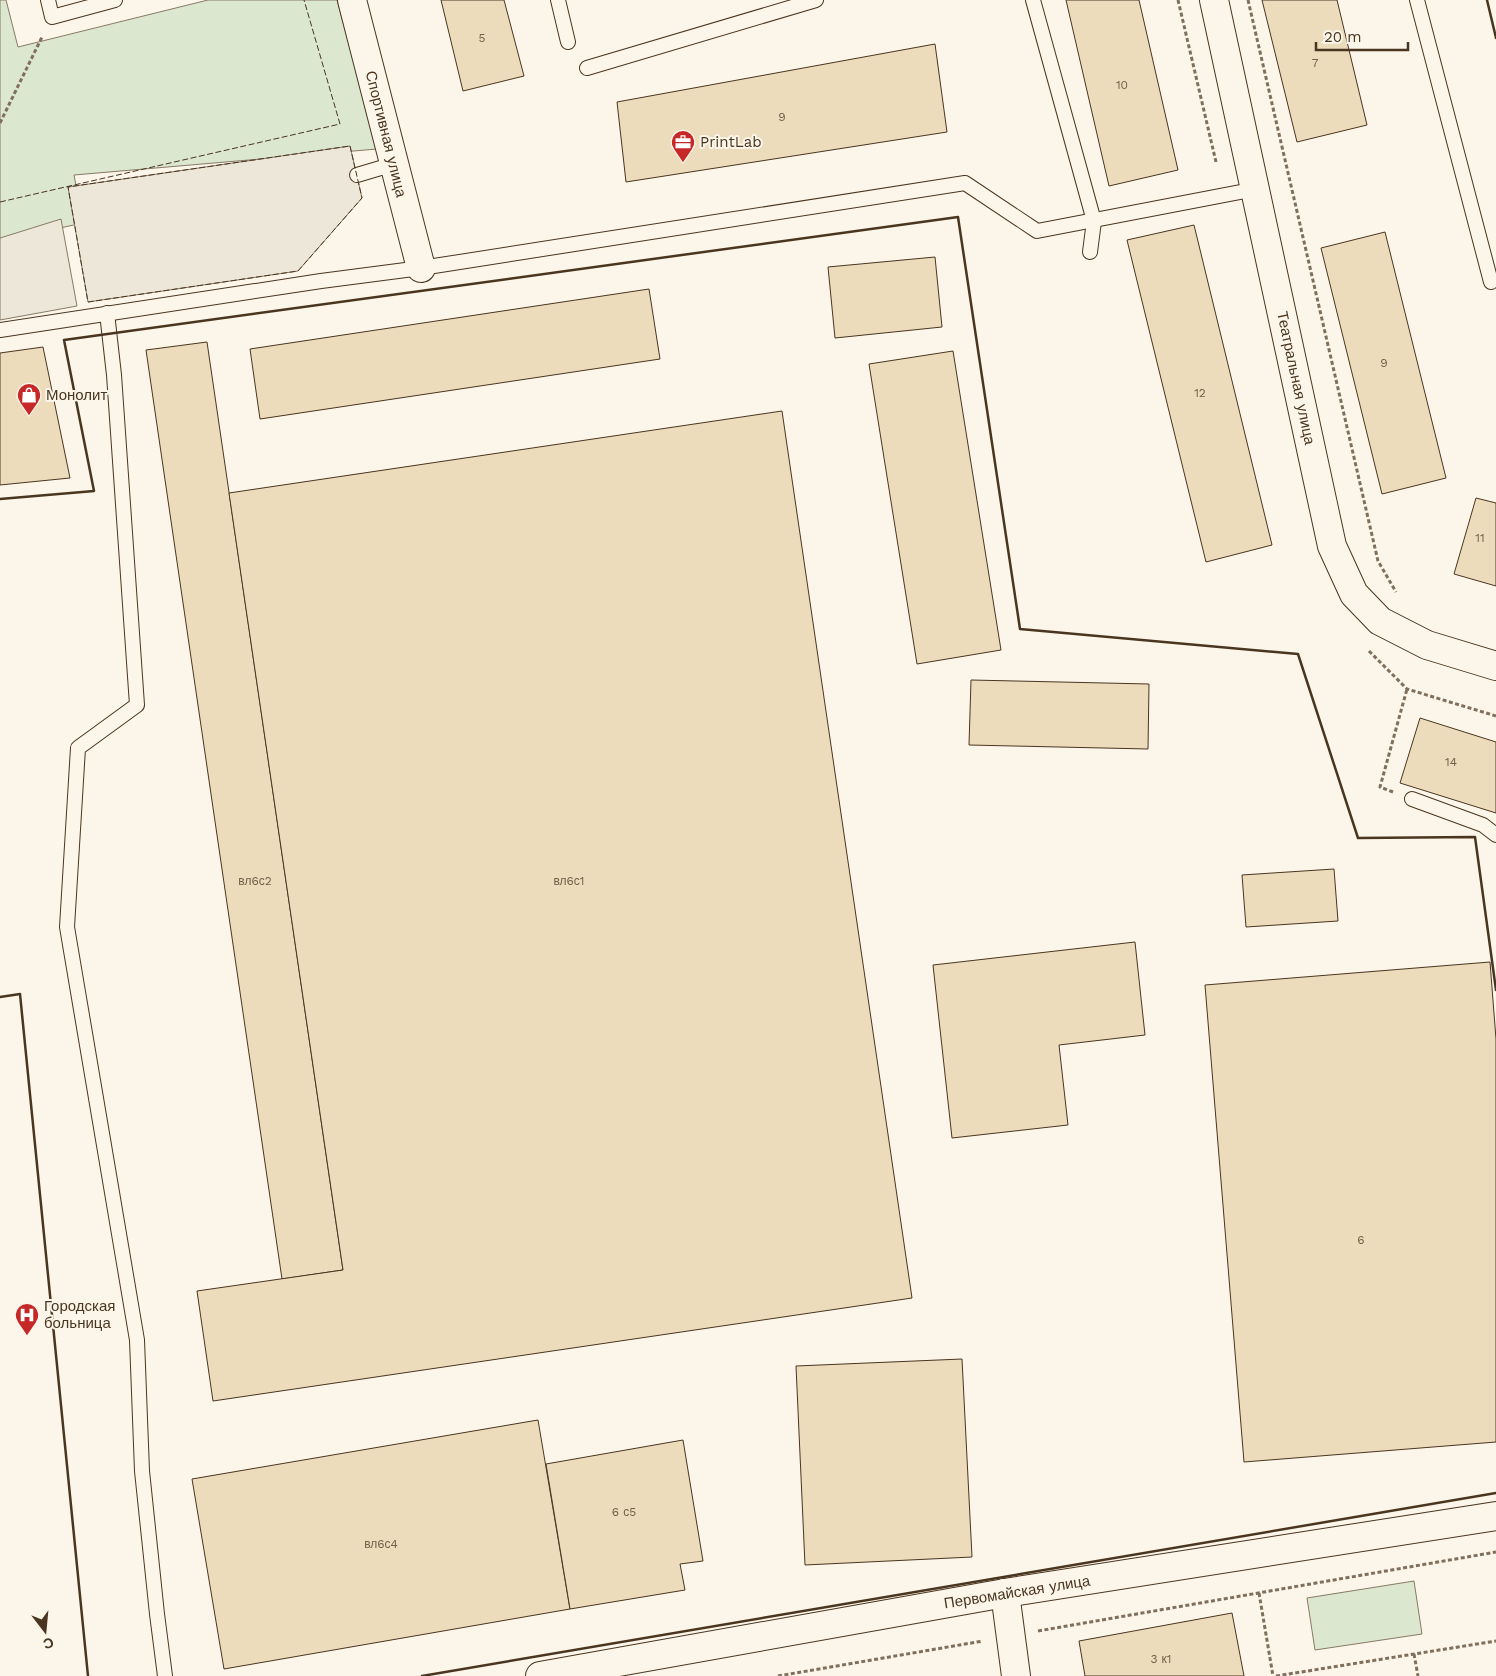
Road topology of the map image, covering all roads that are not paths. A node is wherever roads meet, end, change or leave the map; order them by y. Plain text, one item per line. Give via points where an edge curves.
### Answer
1 (48, 0) edge
2 (115, 0) edge
3 (352, 0) edge
4 (558, 0) edge
5 (816, 0) edge
6 (1033, 0) edge
7 (1214, 0) edge
8 (1418, 0) edge
9 (568, 42) dead end
10 (587, 68) dead end
11 (394, 164) junction
12 (357, 175) dead end
13 (1256, 189) junction
14 (1094, 222) junction
15 (1090, 252) dead end
16 (421, 268) junction
17 (1491, 282) dead end
18 (107, 314) junction
19 (0, 330) edge
20 (1496, 666) edge
21 (1412, 799) road end
22 (1496, 835) edge
23 (1495, 1522) edge
24 (1005, 1593) junction
25 (165, 1676) edge
26 (540, 1676) edge
27 (1016, 1676) edge

1 - 2 lane via 52,17
3 - 11 street, Спортивная улица
4 - 9 lane
5 - 10 lane
6 - 14 lane
7 - 13 street, Театральная улица
8 - 17 lane
11 - 12 lane
11 - 16 street, Спортивная улица
13 - 14 lane
13 - 20 street, Театральная улица via 1332,546 1354,594 1380,621 1427,644
14 - 15 lane
14 - 16 lane via 1038,231 965,183
16 - 18 lane
18 - 19 lane
18 - 25 lane via 137,705 78,748 67,927 136,1340 142,1471
21 - 22 lane via 1483,825
23 - 24 street, Первомайская улица
24 - 26 street, Первомайская улица
24 - 27 street

